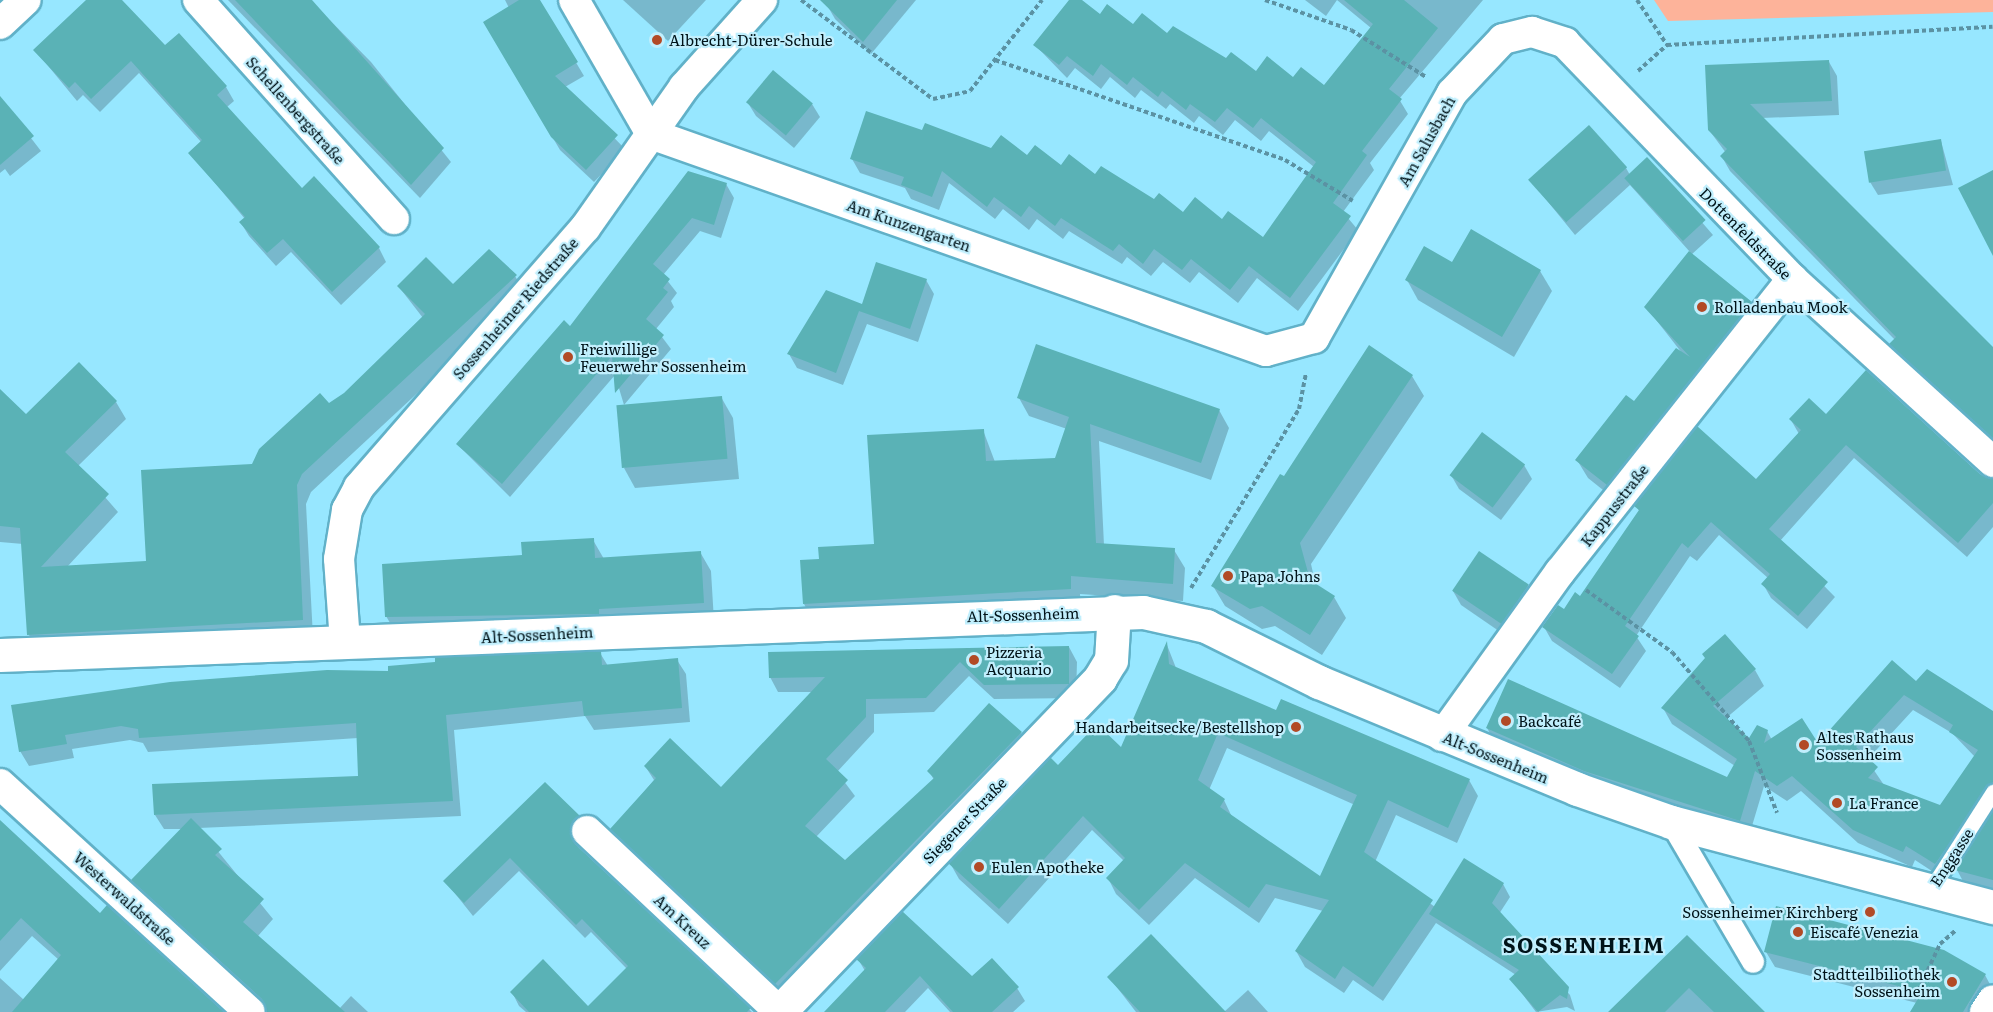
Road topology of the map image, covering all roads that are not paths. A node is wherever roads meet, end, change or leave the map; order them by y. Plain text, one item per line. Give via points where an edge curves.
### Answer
1 (26, 0) edge
2 (198, 0) edge
3 (574, 0) edge
4 (762, 0) edge
5 (0, 24) edge
6 (1613, 93) joint
7 (651, 134) junction
8 (394, 219) dead end
9 (1792, 279) junction
10 (1314, 338) joint
11 (1993, 462) edge
12 (1114, 611) junction
13 (345, 642) junction
14 (0, 655) edge
15 (1442, 736) junction
16 (0, 784) edge
17 (1993, 792) edge
18 (1671, 822) junction
19 (587, 831) dead end
20 (1929, 892) junction
21 (1989, 907) edge
22 (1753, 962) dead end
23 (1993, 1000) edge
24 (250, 1012) edge
25 (779, 1012) edge
26 (1985, 1012) edge

1 - 5 street
2 - 8 street, Schellenbergstraße
3 - 7 street
4 - 7 street, Sossenheimer Riedstraße via 684,87
6 - 9 street, Dottenfeldstraße
6 - 10 street, Am Salusbach via 1565,43 1532,32 1503,39 1452,93
7 - 10 street, Am Kunzengarten via 1266,351
7 - 13 street, Sossenheimer Riedstraße via 585,228 358,487 347,510 339,559
9 - 11 street, Dottenfeldstraße
9 - 15 street, Kappusstraße via 1560,572
12 - 13 main road, Alt-Sossenheim
12 - 15 main road, Alt-Sossenheim via 1174,617
12 - 25 main road, Siegener Straße via 1111,660 1100,678
13 - 14 main road, Alt-Sossenheim
15 - 18 main road, Alt-Sossenheim
16 - 24 street, Westerwaldstraße
17 - 20 lane, Enggasse
18 - 20 main road, Alt-Sossenheim
18 - 22 street
19 - 25 street, Am Kreuz
20 - 21 main road, Alt-Sossenheim
23 - 26 street

